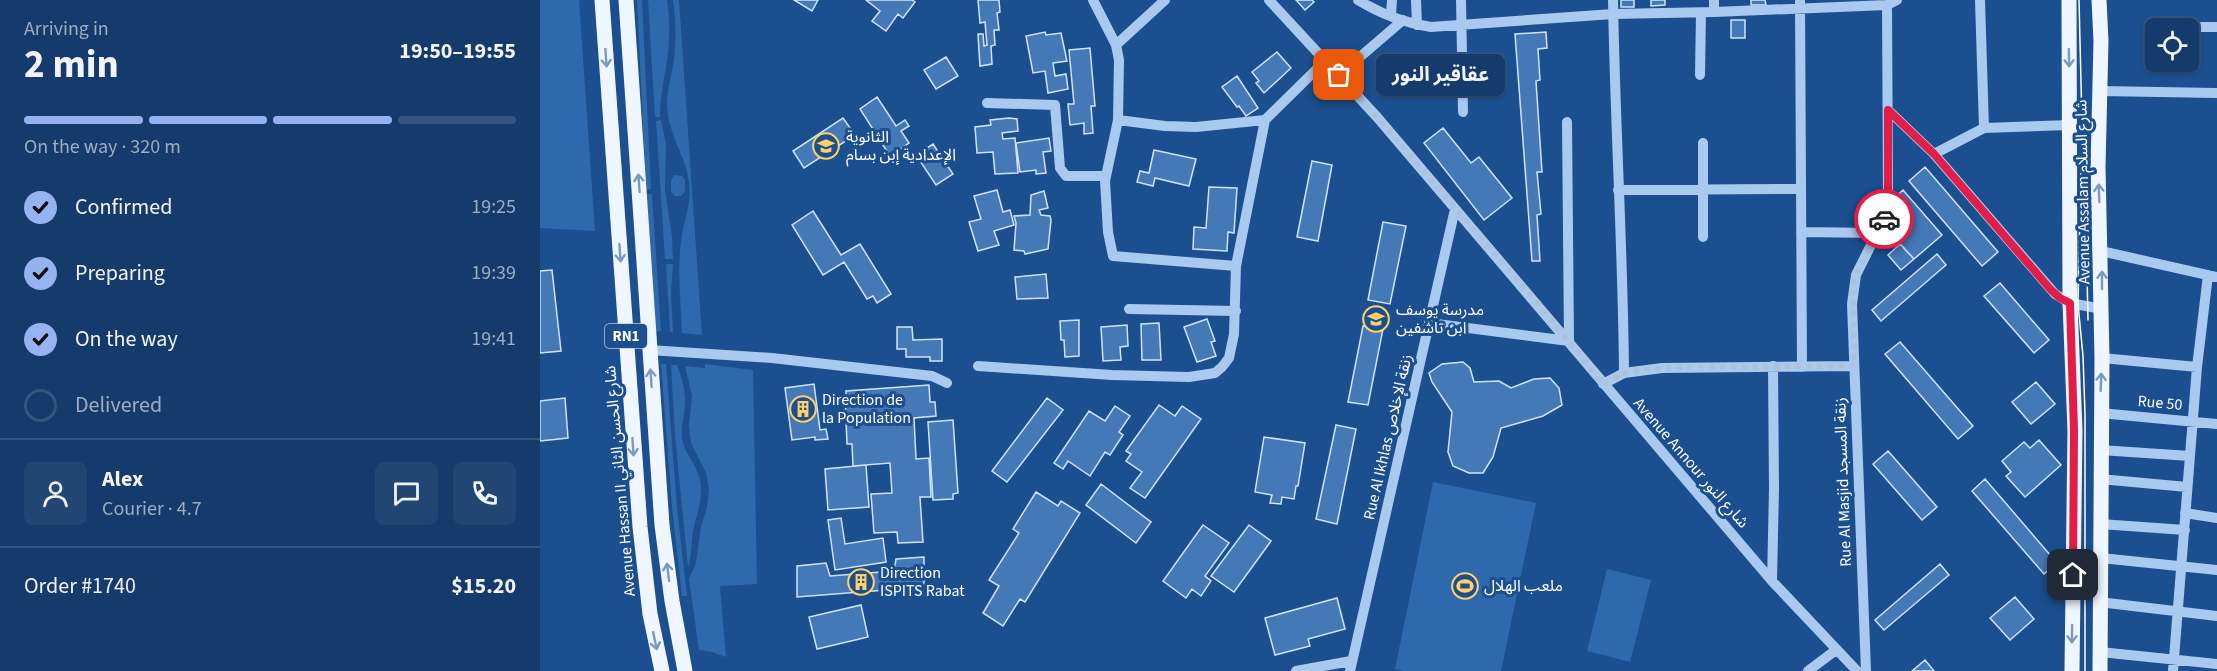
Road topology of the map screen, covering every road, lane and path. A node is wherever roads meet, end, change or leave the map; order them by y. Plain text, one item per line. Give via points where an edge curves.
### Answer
1 (602, 0) edge
2 (626, 0) edge
3 (1093, 0) edge
4 (1165, 0) edge
5 (1269, 0) edge
6 (1358, 0) edge
7 (1392, 0) edge
8 (1416, 0) edge
9 (1461, 0) edge
10 (1613, 0) edge
11 (1714, 0) edge
12 (1980, 0) edge
13 (2068, 0) edge
14 (2099, 0) edge
15 (1892, 2) edge
16 (1800, 4) edge
17 (1714, 12) junction
18 (1701, 13) junction
19 (1613, 14) junction
20 (1391, 15) junction
21 (1403, 20) junction
22 (1417, 25) junction
23 (1463, 25) junction
24 (2199, 27) edge
25 (2217, 27) edge
26 (1116, 45) junction
27 (1325, 61) junction
28 (1339, 75) junction
29 (1700, 75) dead end
30 (2100, 91) junction
31 (2217, 93) edge
32 (987, 103) dead end
33 (1888, 110) junction
34 (1463, 112) dead end
35 (1118, 120) junction
36 (1265, 120) junction
37 (1566, 123) dead end
38 (2071, 125) junction
39 (1984, 128) junction
40 (1703, 143) dead end
41 (1934, 154) junction
42 (1106, 176) junction
43 (1704, 188) junction
44 (1800, 189) junction
45 (1618, 190) junction
46 (1455, 209) junction
47 (1801, 232) junction
48 (1878, 233) junction
49 (1703, 237) dead end
50 (2102, 251) junction
51 (1236, 266) junction
52 (2212, 276) edge
53 (2070, 303) junction
54 (1129, 309) dead end
55 (2102, 309) junction
56 (1236, 311) junction
57 (1429, 322) junction
58 (1569, 341) junction
59 (649, 350) junction
60 (2102, 358) junction
61 (978, 366) dead end
62 (1773, 366) junction
63 (1854, 366) junction
64 (1802, 367) junction
65 (2197, 367) junction
66 (1624, 373) junction
67 (947, 383) dead end
68 (1603, 384) junction
69 (2100, 413) junction
70 (2192, 421) junction
71 (2217, 424) edge
72 (2100, 450) junction
73 (2190, 456) junction
74 (2100, 479) junction
75 (2187, 487) junction
76 (2186, 513) junction
77 (2217, 518) edge
78 (2100, 524) junction
79 (2185, 530) junction
80 (2100, 558) junction
81 (2181, 567) junction
82 (2217, 570) edge
83 (1772, 581) junction
84 (2099, 602) junction
85 (2178, 612) junction
86 (2217, 616) edge
87 (1836, 650) junction
88 (2100, 652) junction
89 (2175, 659) junction
90 (2217, 664) edge
91 (1350, 666) edge
92 (662, 671) edge
93 (686, 671) edge
94 (1296, 671) edge
95 (1808, 671) edge
96 (1857, 671) edge
97 (1866, 671) edge
98 (2072, 671) edge
99 (2100, 671) edge
100 (2174, 671) edge

1 -> 92 main road, Avenue Hassan II شارع الحسن الثاني / RN1 via 640,527 650,614
59 -> 2 main road, RN1
3 - 26 street
4 - 26 street
5 - 27 street, Avenue Annour شارع النور
6 - 20 street
7 - 20 street
8 - 22 street
9 - 23 street
10 - 19 street
11 - 17 street
12 - 39 street
13 -> 38 main road, Avenue Assalam شارع السلام
14 - 30 main road, Avenue Assalam شارع السلام
15 - 16 street
15 - 33 street, Rue Al Masjid زنقة المسجد
16 - 17 street
16 - 44 street
17 - 18 street
18 - 19 street
18 - 29 street
19 - 23 street
19 - 45 street
20 - 21 street
21 - 22 street
21 - 28 street
22 - 23 street
23 - 34 street
24 - 25 street
26 - 35 street
27 - 28 street, Avenue Annour شارع النور
27 - 36 street
28 - 46 street, Avenue Annour شارع النور
30 - 31 street
50 -> 30 main road, Avenue Assalam شارع السلام
32 - 42 street via 1054,105 1062,173
33 - 41 street
33 - 48 street, Rue Al Masjid زنقة المسجد via 1886,217
35 - 36 street via 1196,127
35 - 42 street
36 - 51 street
37 - 58 street
38 - 39 street
38 - 53 main road, Avenue Assalam شارع السلام
39 - 41 street
40 - 43 street
41 - 53 street via 2051,290
42 - 51 street via 1107,224 1113,256
43 - 44 street
43 - 45 street
43 - 49 street
44 - 47 street
45 - 66 street
46 - 57 street, Rue Al Ikhlas زنقة الإخلاص
46 - 58 street, Avenue Annour شارع النور
47 - 48 street
47 - 64 street
48 - 63 street, Rue Al Masjid زنقة المسجد via 1853,287
50 - 52 street
55 -> 50 main road, Avenue Assalam شارع السلام
51 - 56 street
52 - 65 street
53 - 55 street
53 -> 98 main road, Avenue Assalam شارع السلام via 2074,430
54 - 56 street
55 - 60 main road, Avenue Assalam شارع السلام
56 - 61 street via 1229,358 1215,373 1189,377
57 - 58 street
57 - 91 street, Rue Al Ikhlas زنقة الإخلاص
58 - 68 street, Avenue Annour شارع النور
59 - 67 street via 772,358 932,376
93 -> 59 main road, RN1 via 662,525
60 - 65 street
69 -> 60 main road, Avenue Assalam شارع السلام
62 - 64 street
62 - 66 street via 1662,368
62 - 83 street
63 - 64 street
63 - 97 street, Rue Al Masjid زنقة المسجد
65 - 70 street
66 - 68 street
68 - 83 street, Avenue Annour شارع النور
69 - 70 street, Rue 50
69 - 72 main road, Avenue Assalam شارع السلام
70 - 71 street, Rue 50
70 - 73 street
72 - 73 street
72 - 74 main road, Avenue Assalam شارع السلام
73 - 75 street
74 - 75 street
74 - 78 main road, Avenue Assalam شارع السلام
75 - 76 street
76 - 77 street
76 - 79 street
78 - 79 street
78 - 80 main road, Avenue Assalam شارع السلام
79 - 81 street
80 - 81 street
80 - 84 main road, Avenue Assalam شارع السلام
81 - 82 street
81 - 85 street
83 - 87 street, Avenue Annour شارع النور
84 - 85 street
84 - 88 main road, Avenue Assalam شارع السلام
85 - 86 street
85 - 89 street
87 - 95 street
87 - 96 street, Avenue Annour شارع النور
88 - 89 street
88 - 99 main road, Avenue Assalam شارع السلام
89 - 90 street
89 - 100 street
91 - 94 street

